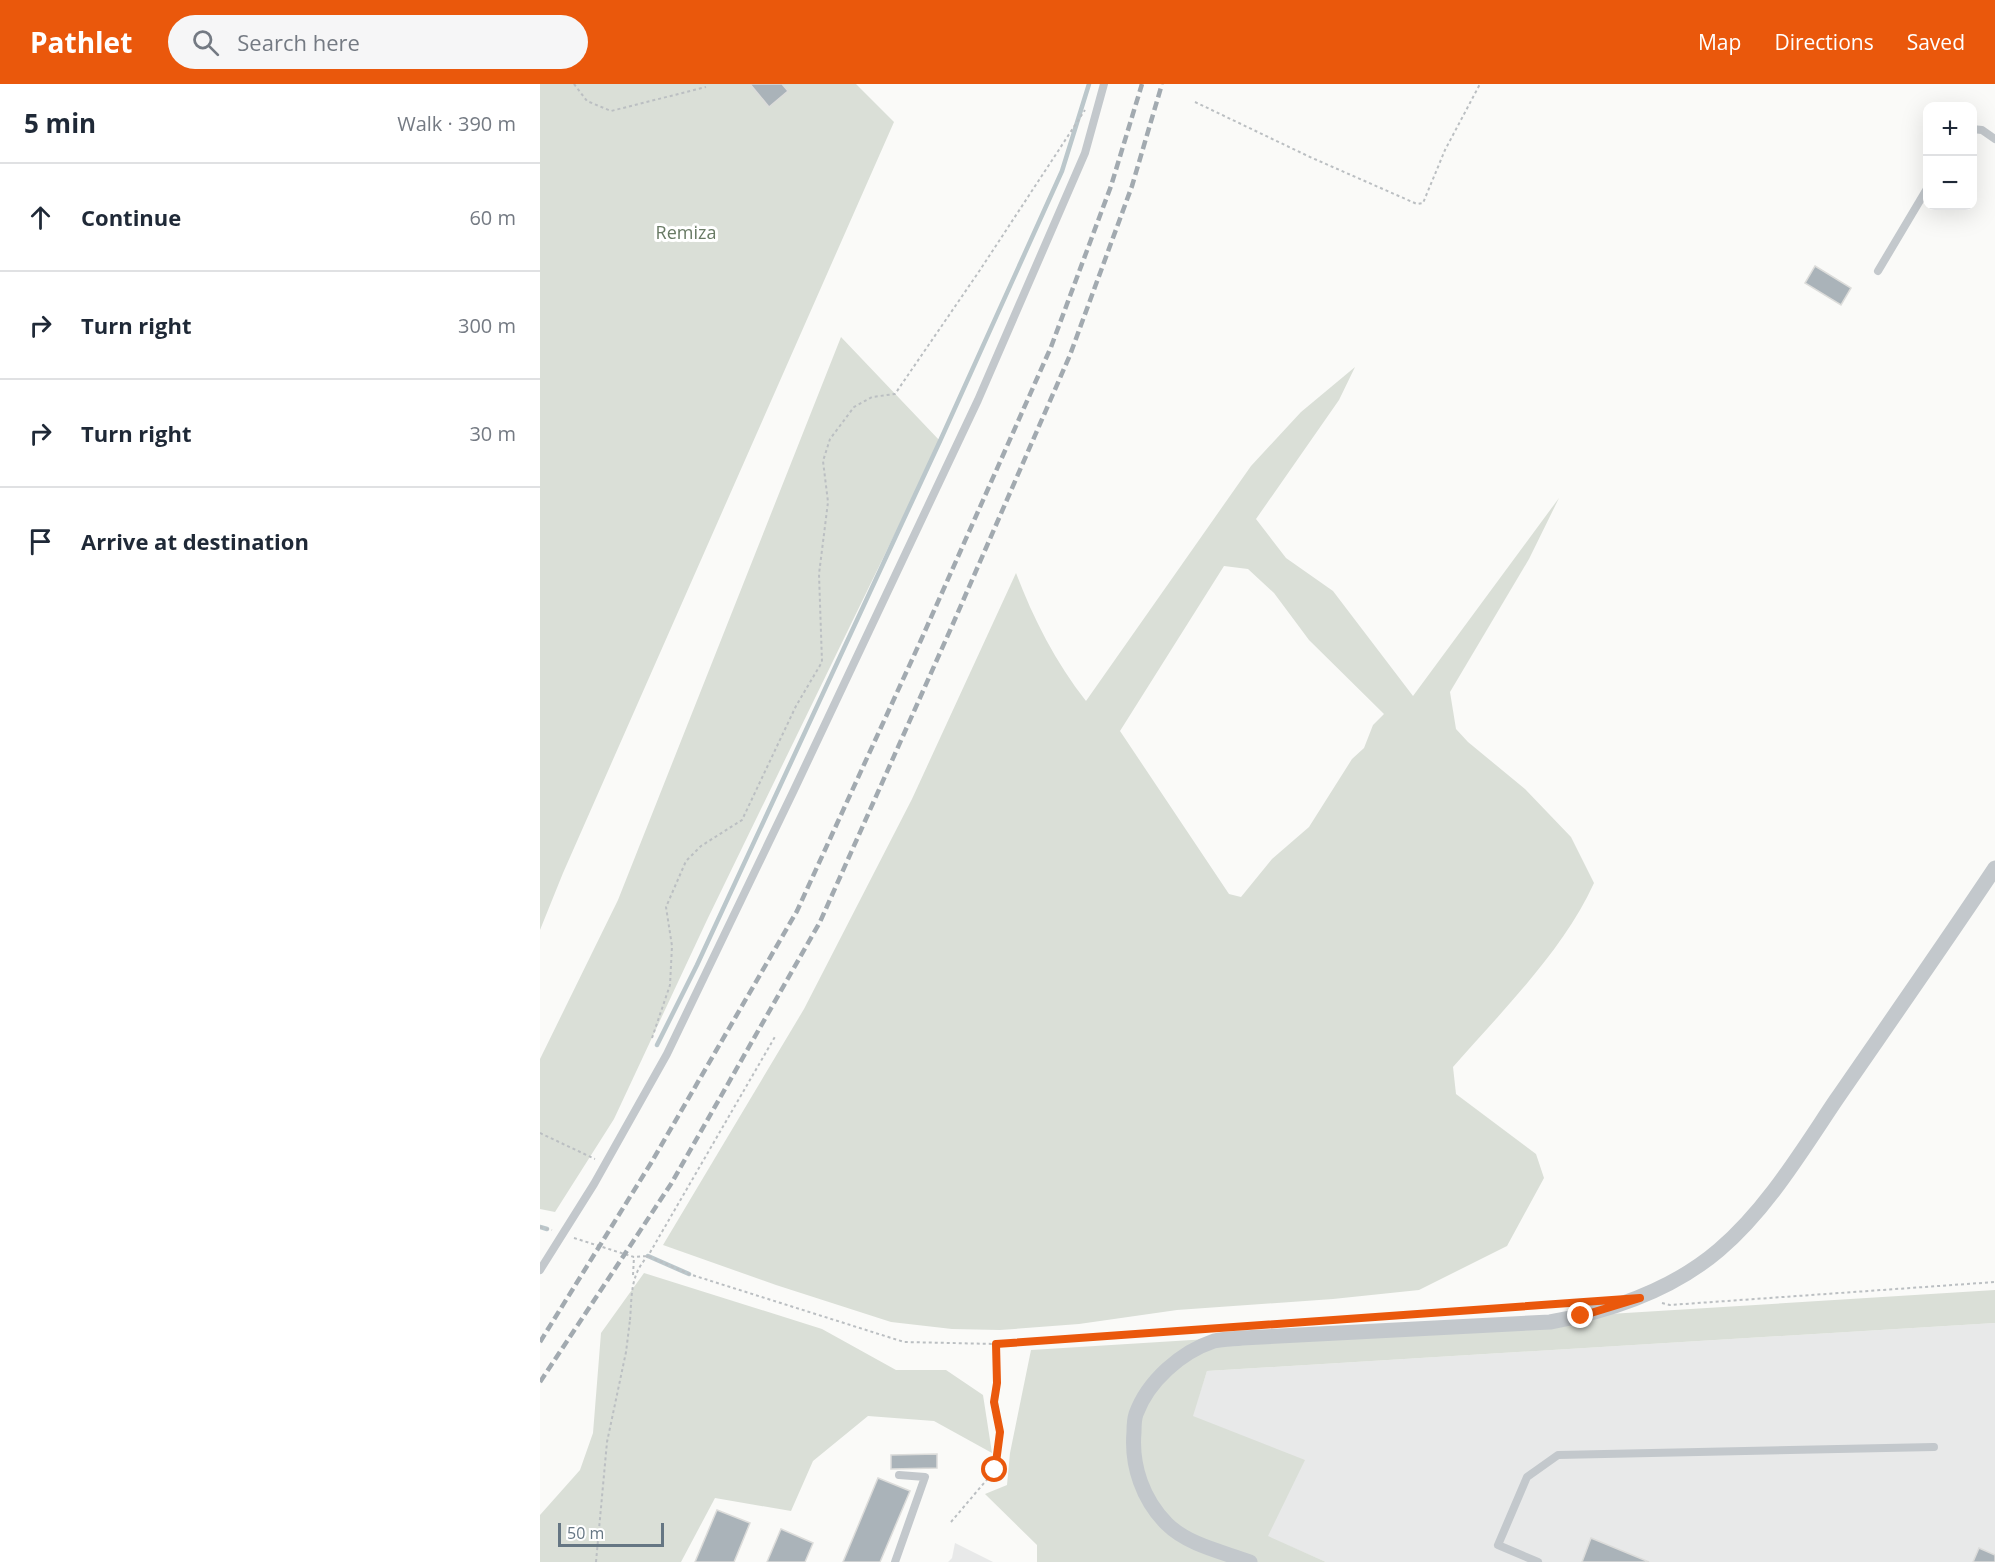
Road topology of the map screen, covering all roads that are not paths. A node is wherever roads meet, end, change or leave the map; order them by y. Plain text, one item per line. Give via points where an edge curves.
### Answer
1 (1104, 84) edge
2 (1977, 130) edge
3 (1995, 139) edge
4 (1923, 195) edge
5 (1878, 271) dead end
6 (1995, 868) edge
7 (540, 1270) edge
8 (1934, 1447) dead end
9 (898, 1475) dead end
10 (895, 1562) edge
11 (1250, 1562) edge
12 (1538, 1562) edge

1 - 7 lane via 1085,153 978,400 667,1054 606,1164
2 - 3 lane
4 - 5 lane
6 - 11 street via 1751,1219 1719,1251 1690,1271 1640,1298 1597,1313 1550,1322 1215,1341 1171,1365 1149,1389 1135,1415 1132,1443 1136,1471 1152,1505 1168,1526 1192,1540
8 - 12 lane via 1558,1455 1527,1477 1498,1545
9 - 10 lane via 925,1477

